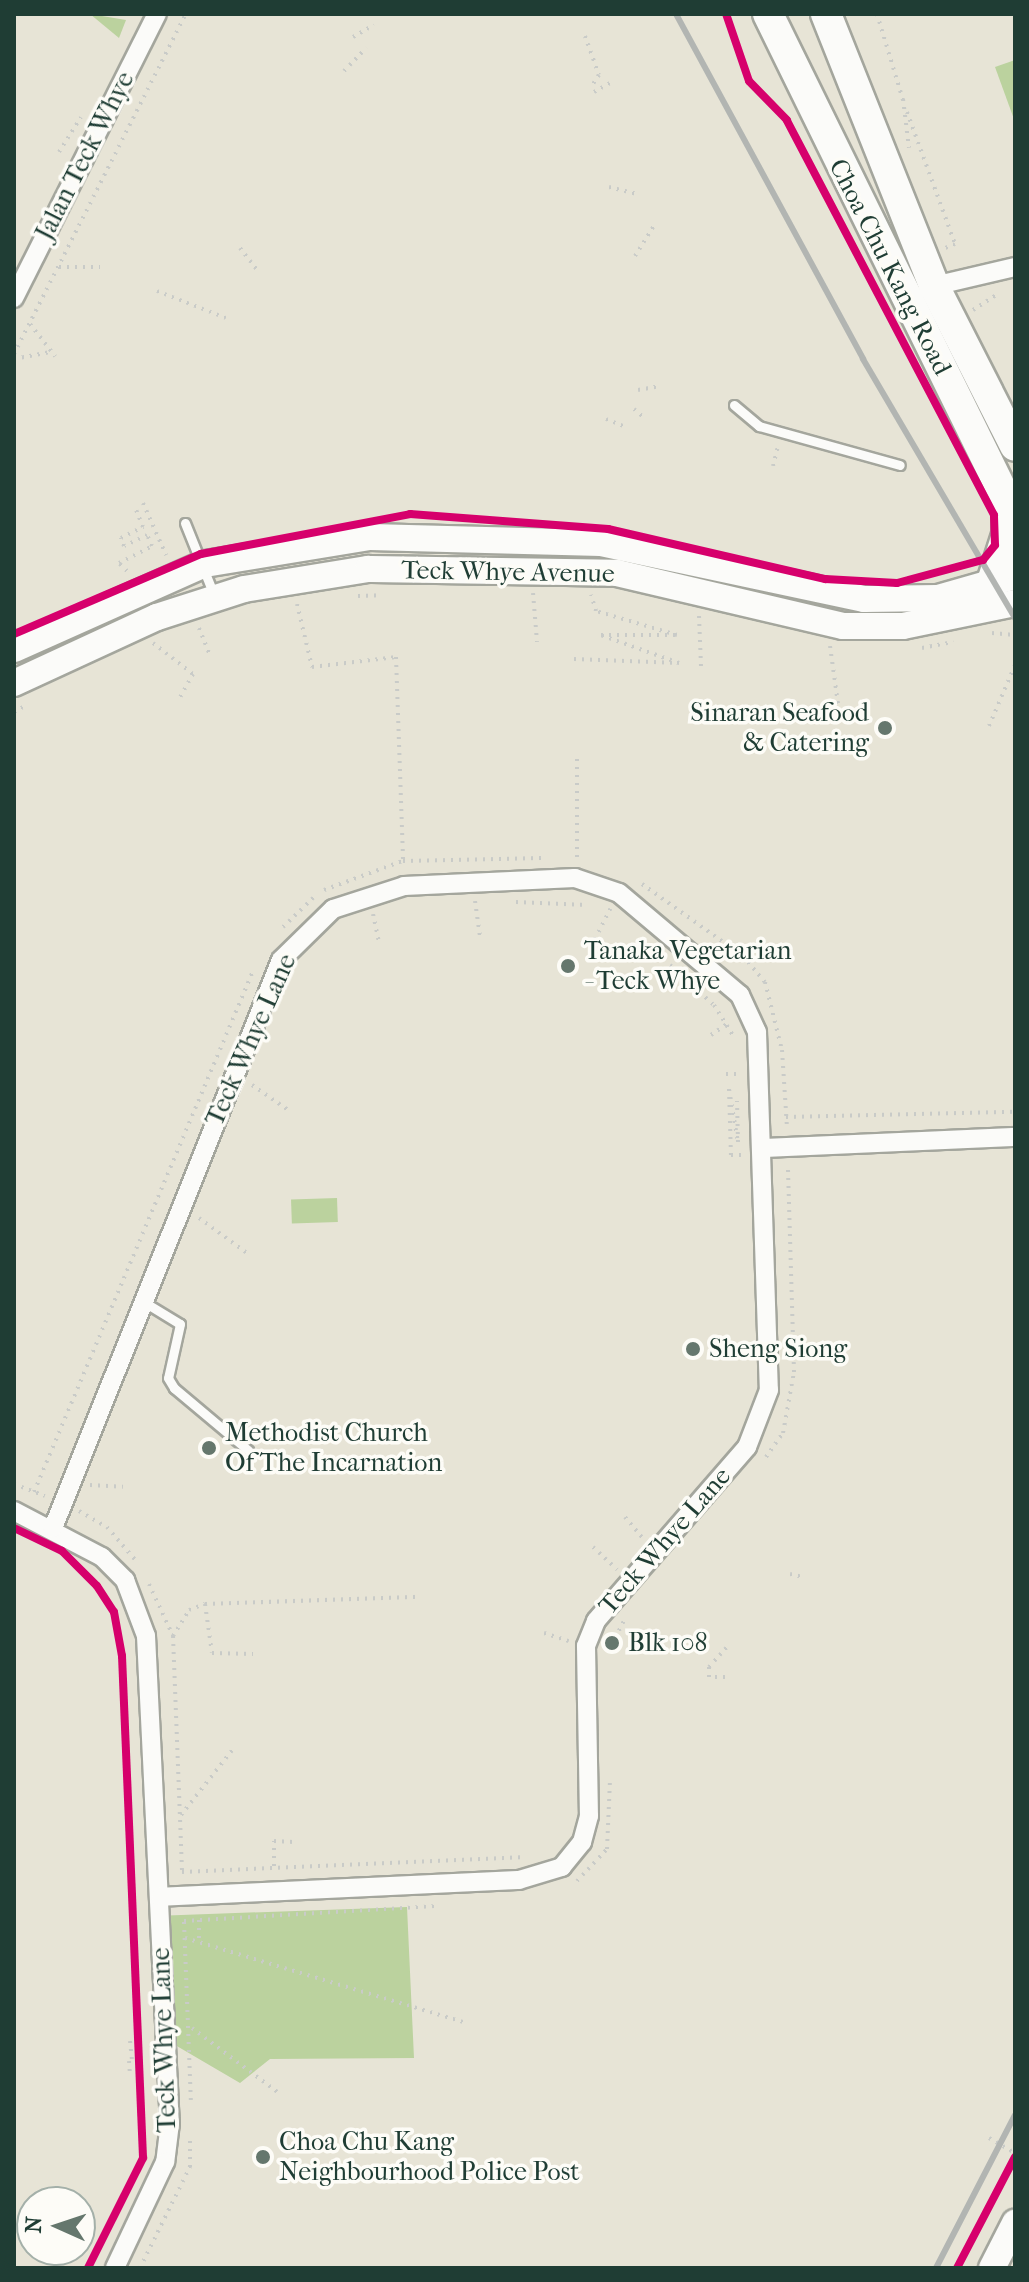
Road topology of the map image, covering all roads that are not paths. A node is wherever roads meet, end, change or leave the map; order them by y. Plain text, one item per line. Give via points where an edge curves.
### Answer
1 (157, 14) edge
2 (826, 14) edge
3 (774, 23) edge
4 (1015, 267) edge
5 (934, 286) junction
6 (14, 298) edge
7 (734, 405) dead end
8 (1015, 446) edge
9 (900, 465) dead end
10 (1011, 508) edge
11 (185, 523) dead end
12 (205, 564) junction
13 (1003, 580) edge
14 (1015, 603) edge
15 (212, 609) junction
16 (14, 649) edge
17 (14, 683) edge
18 (1015, 1137) edge
19 (762, 1148) junction
20 (141, 1300) junction
21 (248, 1450) dead end
22 (14, 1511) edge
23 (53, 1528) junction
24 (160, 1897) junction
25 (1015, 2223) edge
26 (115, 2268) edge
27 (992, 2268) edge

1 - 6 street, Jalan Teck Whye
2 - 5 main road, Choa Chu Kang Road
3 - 10 main road, Choa Chu Kang Road
4 - 5 street
5 - 8 main road, Choa Chu Kang Road
7 - 9 lane via 744,419
10 - 13 main road
11 - 12 lane
12 - 13 main road, Teck Whye Avenue via 370,537 500,537 601,543 846,598 938,598
12 - 15 lane
12 - 16 main road, Teck Whye Avenue
14 - 15 main road, Teck Whye Avenue via 903,626 843,626 583,569 368,569
15 - 17 main road, Teck Whye Avenue via 59,658
18 - 19 street
19 - 20 street, Teck Whye Lane via 757,1032 740,995 619,893 576,869 404,886 333,909 281,960
19 - 24 street, Teck Whye Lane via 770,1372 761,1426 596,1621 586,1646 589,1816 582,1842 562,1867 519,1880
20 - 21 lane via 180,1324 168,1378 174,1388
20 - 23 street, Teck Whye Lane
22 - 23 street, Teck Whye Lane
23 - 24 street, Teck Whye Lane via 125,1580 146,1636
24 - 26 street, Teck Whye Lane via 170,2123 165,2162
25 - 27 main road

